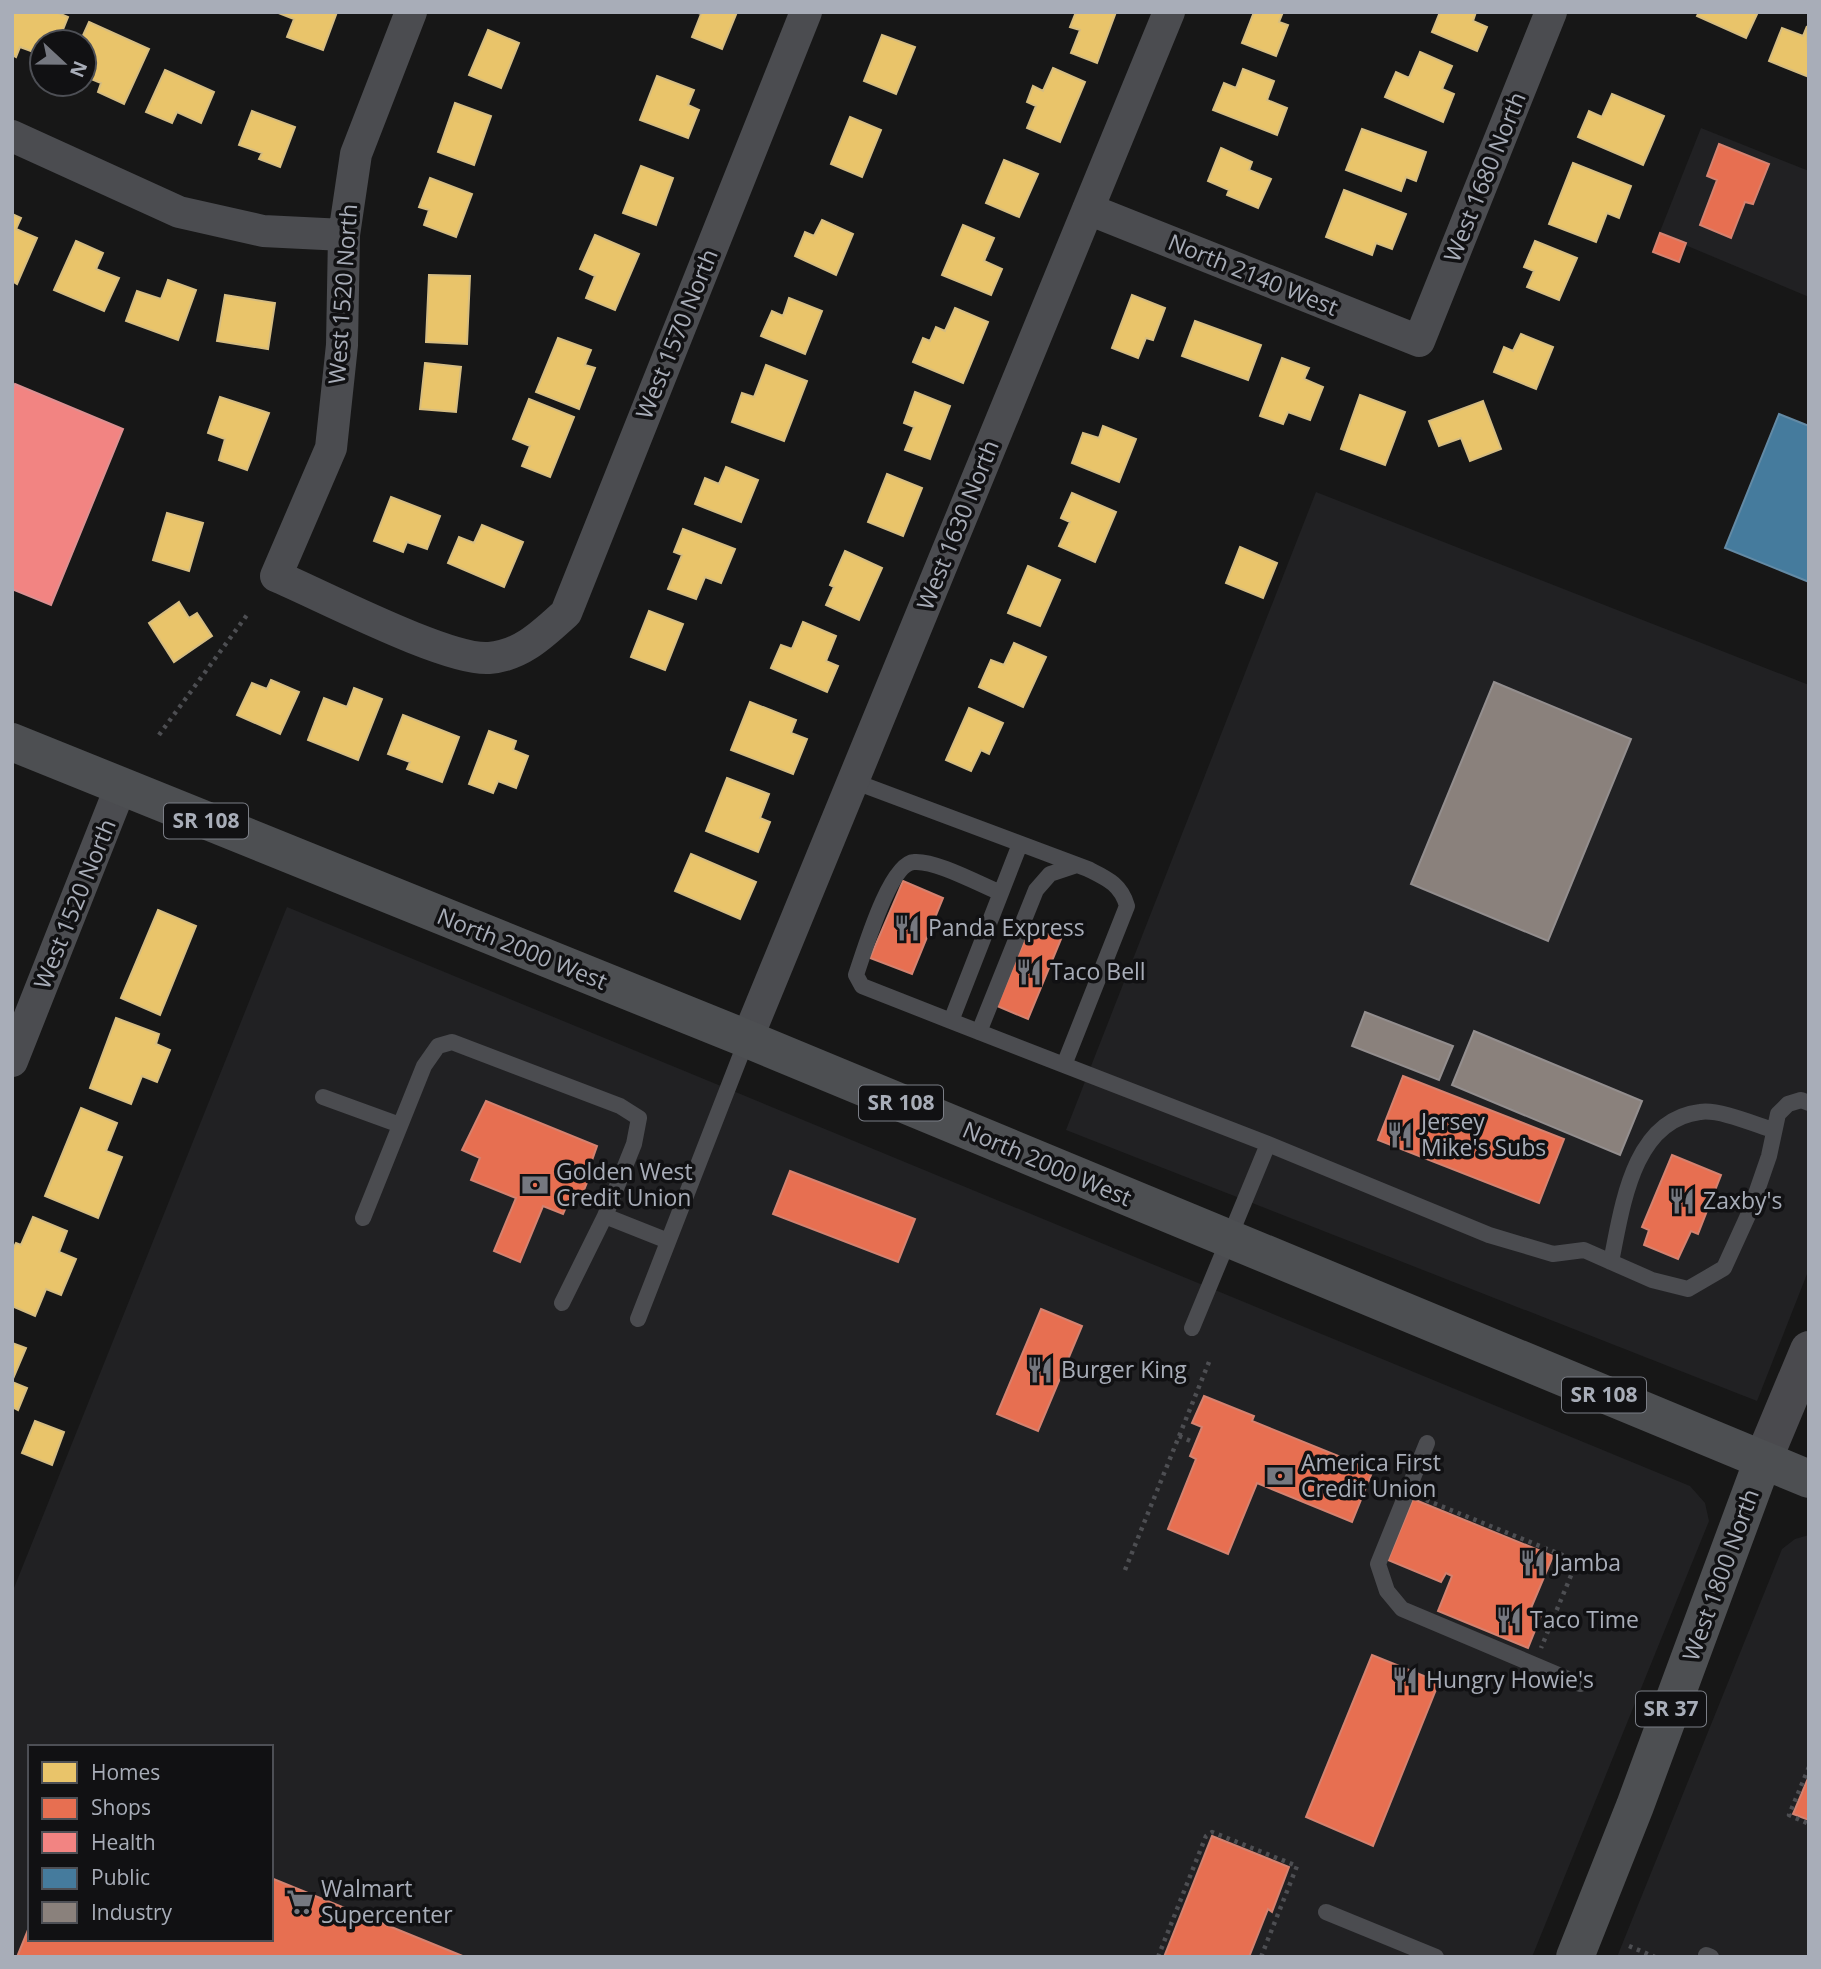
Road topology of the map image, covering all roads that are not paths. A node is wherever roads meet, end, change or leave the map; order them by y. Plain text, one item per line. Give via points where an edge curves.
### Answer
1 (411, 12) edge
2 (806, 12) edge
3 (1169, 12) edge
4 (1551, 12) edge
5 (12, 136) edge
6 (1088, 209) junction
7 (344, 235) junction
8 (1419, 341) joint
9 (276, 576) joint
10 (12, 741) edge
11 (853, 781) junction
12 (121, 786) junction
13 (1020, 844) junction
14 (1077, 865) junction
15 (1001, 893) junction
16 (951, 1021) junction
17 (979, 1032) junction
18 (747, 1039) junction
19 (16, 1042) edge
20 (1063, 1065) junction
21 (323, 1097) dead end
22 (1809, 1103) edge
23 (401, 1125) junction
24 (1773, 1130) junction
25 (1268, 1144) junction
26 (605, 1216) junction
27 (363, 1218) dead end
28 (1228, 1239) junction
29 (668, 1241) junction
30 (1611, 1262) junction
31 (562, 1303) dead end
32 (638, 1319) dead end
33 (1192, 1328) dead end
34 (1809, 1350) edge
35 (1427, 1443) dead end
36 (1763, 1460) junction
37 (1809, 1479) edge
38 (1580, 1684) dead end
39 (1326, 1912) dead end
40 (1436, 1957) edge
41 (1575, 1957) edge

1 - 7 street, West 1520 North via 356,154
2 - 9 street, West 1570 North via 566,613 531,645 489,658 442,648
3 - 6 street, West 1630 North
4 - 8 street, West 1680 North
5 - 7 street via 179,212 263,230
6 - 8 street, North 2140 West
6 - 11 street, West 1630 North
7 - 9 street, West 1520 North via 342,345 331,447
10 - 12 main road, North 2000 West / SR 108
11 - 13 lane
11 - 18 street, West 1630 North
12 - 18 main road, North 2000 West / SR 108
12 - 19 street, West 1520 North
13 - 14 lane
13 - 15 lane
14 - 17 lane via 1050,874 1036,890
14 - 20 lane via 1116,885 1127,906
15 - 16 lane
15 - 16 lane via 925,863 911,862 898,870 882,906 857,981
16 - 17 lane
17 - 20 lane
18 - 28 main road, North 2000 West / SR 108
18 - 29 lane
20 - 25 lane
21 - 23 lane
22 - 24 lane via 1788,1104
23 - 26 lane via 424,1066 438,1046 452,1042 620,1106 639,1118 639,1129
23 - 27 lane
24 - 30 lane via 1701,1111 1671,1122 1644,1147 1625,1194
24 - 30 lane via 1769,1156 1724,1268 1688,1289
25 - 28 lane
25 - 30 lane via 1489,1235 1553,1254 1584,1250
26 - 29 lane
26 - 31 lane
28 - 33 lane
28 - 36 main road, North 2000 West / SR 108
29 - 32 lane
34 - 36 main road, West 1800 North / SR 37
35 - 38 lane via 1378,1564 1392,1601
36 - 37 main road, North 2000 West / SR 108
36 - 41 main road, West 1800 North / SR 37
39 - 40 lane

